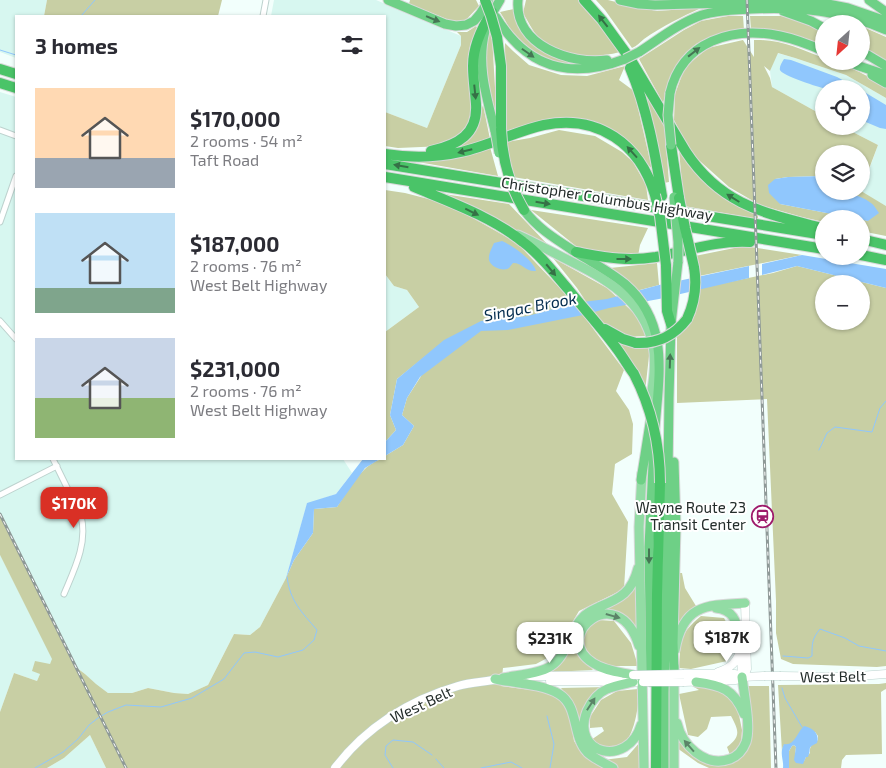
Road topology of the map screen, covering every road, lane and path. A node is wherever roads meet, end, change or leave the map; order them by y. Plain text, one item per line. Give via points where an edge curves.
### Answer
1 (266, 0) edge
2 (387, 0) edge
3 (487, 0) edge
4 (500, 0) edge
5 (518, 0) edge
6 (584, 0) edge
7 (620, 0) edge
8 (869, 0) edge
9 (776, 8) junction
10 (886, 12) edge
11 (263, 15) edge
12 (494, 15) junction
13 (886, 20) edge
14 (815, 23) edge
15 (886, 30) edge
16 (620, 45) junction
17 (815, 48) edge
18 (870, 56) edge
19 (619, 60) junction
20 (886, 66) edge
21 (0, 69) edge
22 (865, 70) edge
23 (870, 70) edge
24 (15, 74) edge
25 (886, 75) edge
26 (0, 83) edge
27 (886, 83) edge
28 (15, 88) edge
29 (0, 130) edge
30 (498, 130) junction
31 (15, 136) edge
32 (671, 145) joint
33 (386, 153) edge
34 (386, 153) edge
35 (386, 164) edge
36 (388, 178) edge
37 (15, 179) edge
38 (658, 195) junction
39 (677, 198) junction
40 (524, 210) joint
41 (0, 222) edge
42 (815, 226) edge
43 (501, 228) junction
44 (815, 234) edge
45 (870, 242) edge
46 (792, 243) junction
47 (886, 246) edge
48 (815, 247) edge
49 (576, 252) junction
50 (870, 257) edge
51 (886, 260) edge
52 (672, 278) junction
53 (638, 304) junction
54 (0, 321) edge
55 (596, 322) junction
56 (671, 324) joint
57 (15, 338) edge
58 (659, 368) junction
59 (669, 398) junction
60 (54, 460) edge
61 (57, 466) junction
62 (641, 480) junction
63 (0, 495) edge
64 (640, 543) junction
65 (64, 594) dead end
66 (745, 603) joint
67 (701, 609) junction
68 (740, 636) joint
69 (741, 649) junction
70 (643, 666) junction
71 (674, 669) junction
72 (708, 674) junction
73 (886, 674) edge
74 (742, 676) junction
75 (633, 678) junction
76 (684, 678) junction
77 (499, 679) junction
78 (696, 682) junction
79 (674, 700) junction
80 (643, 705) junction
81 (748, 729) junction
82 (335, 768) edge
83 (613, 768) edge
84 (644, 768) edge
85 (655, 768) edge
86 (665, 768) edge
87 (674, 768) edge

1 - 11 street
2 -> 3 highway via 456,26 474,21
3 - 12 highway, bridge
3 - 30 highway, bridge via 501,66
4 - 12 highway
5 - 19 highway via 524,28 542,46 581,60
16 -> 6 highway
7 - 13 highway via 655,5 811,2 848,8
8 - 10 highway
9 - 14 highway
9 - 15 highway via 837,14
9 - 19 highway, bridge via 725,10 701,16
12 -> 19 highway via 521,48 551,65 583,69
12 - 30 highway via 486,26 481,60
12 -> 33 highway via 481,31 474,52 476,111 470,132 442,148
16 - 38 highway via 639,92 654,153
42 -> 16 highway via 755,209 714,184 686,152
32 -> 17 highway, bridge via 670,93 677,72 686,59 703,46 726,36 751,33 792,39
18 - 20 highway
21 - 24 highway
22 - 27 highway
23 - 25 highway
26 - 28 highway
29 - 31 street
30 - 40 highway, bridge via 508,175
32 - 39 highway
38 -> 34 highway via 644,167 623,142 609,133 578,124 545,125 452,154 419,158
44 -> 35 highway, Christopher Columbus Highway
36 -> 43 highway via 453,203
36 -> 46 highway, Christopher Columbus Highway
37 - 41 street
38 - 52 highway, bridge via 666,239 666,265
39 - 52 highway, bridge via 678,262
39 - 55 highway, bridge via 695,271 696,292 687,319 664,339 650,343 636,343 617,336
40 - 49 highway via 542,230
43 - 53 main road via 594,273
43 -> 55 highway via 534,251
45 - 47 highway
46 - 48 highway, Christopher Columbus Highway
49 -> 46 highway via 610,259 635,259 723,242
49 - 53 highway via 618,279 632,291
50 - 51 highway
52 - 56 highway via 667,310
53 - 58 highway via 649,315 655,330
53 - 62 main road via 649,331 654,360
54 - 57 street
55 - 85 highway, bridge via 634,374 655,431 660,483
59 -> 56 highway
58 - 62 highway
58 -> 85 highway via 649,547
59 - 71 highway via 676,511
59 - 86 highway
60 - 61 street
61 - 63 street
61 - 65 street via 82,516 84,530
62 - 64 main road
64 - 70 main road
64 - 77 main road via 637,571 628,590 581,618 554,664
66 - 67 main road
66 - 74 main road via 747,669
67 - 68 main road via 719,608 729,612
67 - 71 main road via 690,615 681,629
68 - 69 main road
69 - 72 main road via 730,668
69 - 74 main road
75 -> 70 main road via 599,667 586,657 580,640 588,620 604,614 624,620 637,638
70 - 80 main road
71 - 79 main road
72 - 74 main road
72 - 76 main road
73 - 74 main road, West Belt, bridge
74 - 78 main road via 736,680
74 - 81 main road
75 - 76 main road, West Belt, bridge
75 - 77 main road, West Belt via 517,676
80 -> 75 main road via 638,737 626,752 607,756 590,746 584,726 591,703 607,689
76 - 78 main road
77 - 82 main road, West Belt via 451,688 402,710 363,738
77 - 83 main road via 546,689 563,697 585,750
78 - 81 main road via 729,691 737,700
81 -> 79 main road via 745,745 730,760 717,762 706,759 689,748 682,736
79 - 87 main road
80 - 84 main road

